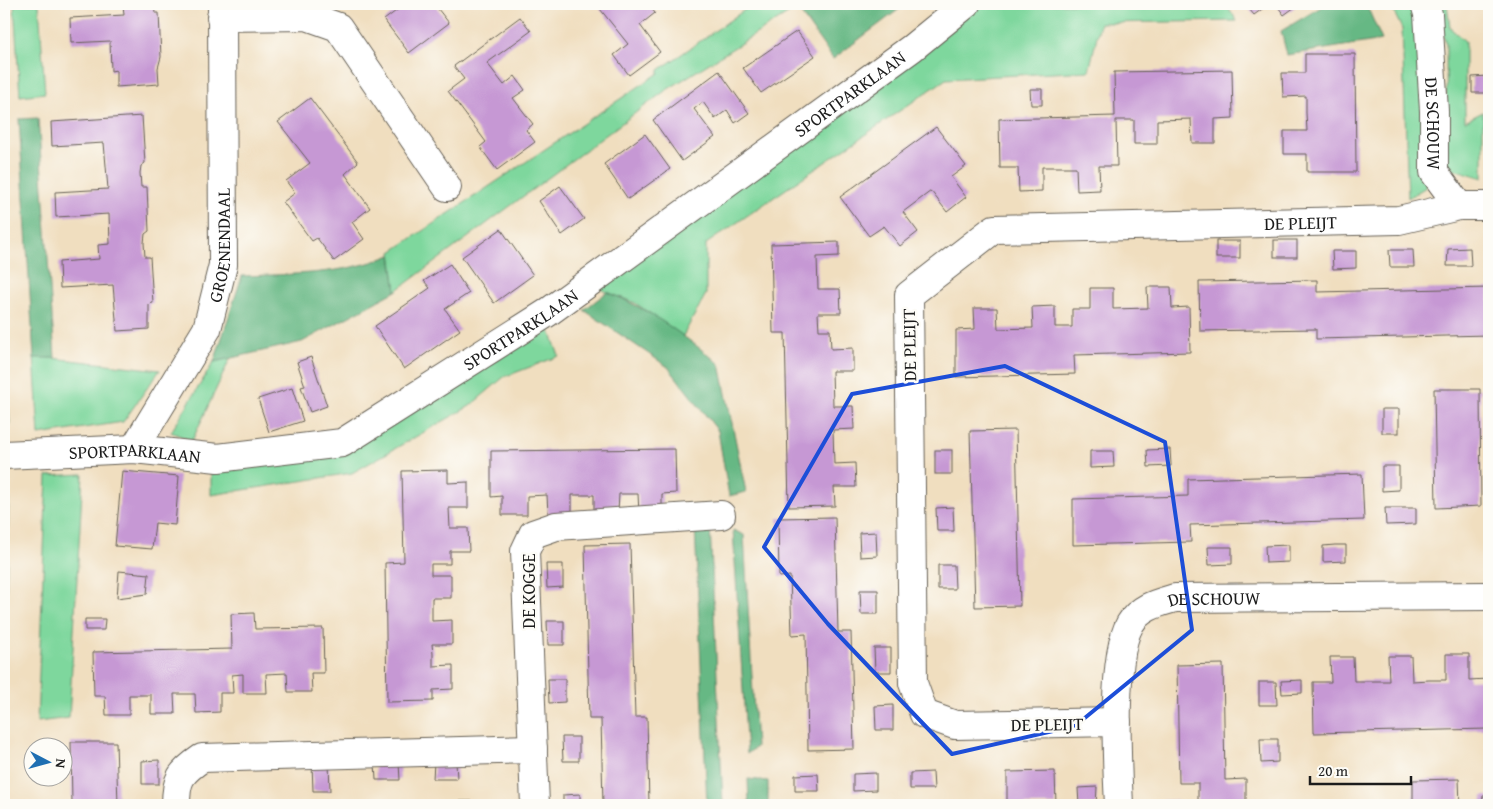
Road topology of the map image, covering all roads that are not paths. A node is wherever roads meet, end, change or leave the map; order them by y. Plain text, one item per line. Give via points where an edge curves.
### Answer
1 (966, 4) edge
2 (1425, 4) edge
3 (222, 10) edge
4 (447, 187) dead end
5 (1459, 206) junction
6 (1489, 206) edge
7 (134, 449) junction
8 (4, 455) edge
9 (721, 515) dead end
10 (1489, 596) edge
11 (1117, 722) junction
12 (532, 749) junction
13 (176, 805) edge
14 (535, 805) edge
15 (1119, 805) edge

1 - 7 street, SPORTPARKLAAN via 912,48 547,313 342,443 218,458
2 - 5 street, DE SCHOUW via 1433,101 1434,172
3 - 4 street, GROENENDAAL via 307,16 338,27
3 - 7 street, GROENENDAAL via 224,265 207,330
5 - 6 street
5 - 11 street, DE PLEIJT via 1399,220 994,229 908,295 913,683 924,714 955,725
7 - 8 street, SPORTPARKLAAN
9 - 12 street, DE KOGGE via 556,526 532,534 525,551
10 - 11 street, DE SCHOUW via 1175,598 1147,606 1130,623 1121,652
11 - 15 street, DE SCHOUW
12 - 13 street via 202,758 183,770 176,787
12 - 14 street, DE KOGGE

